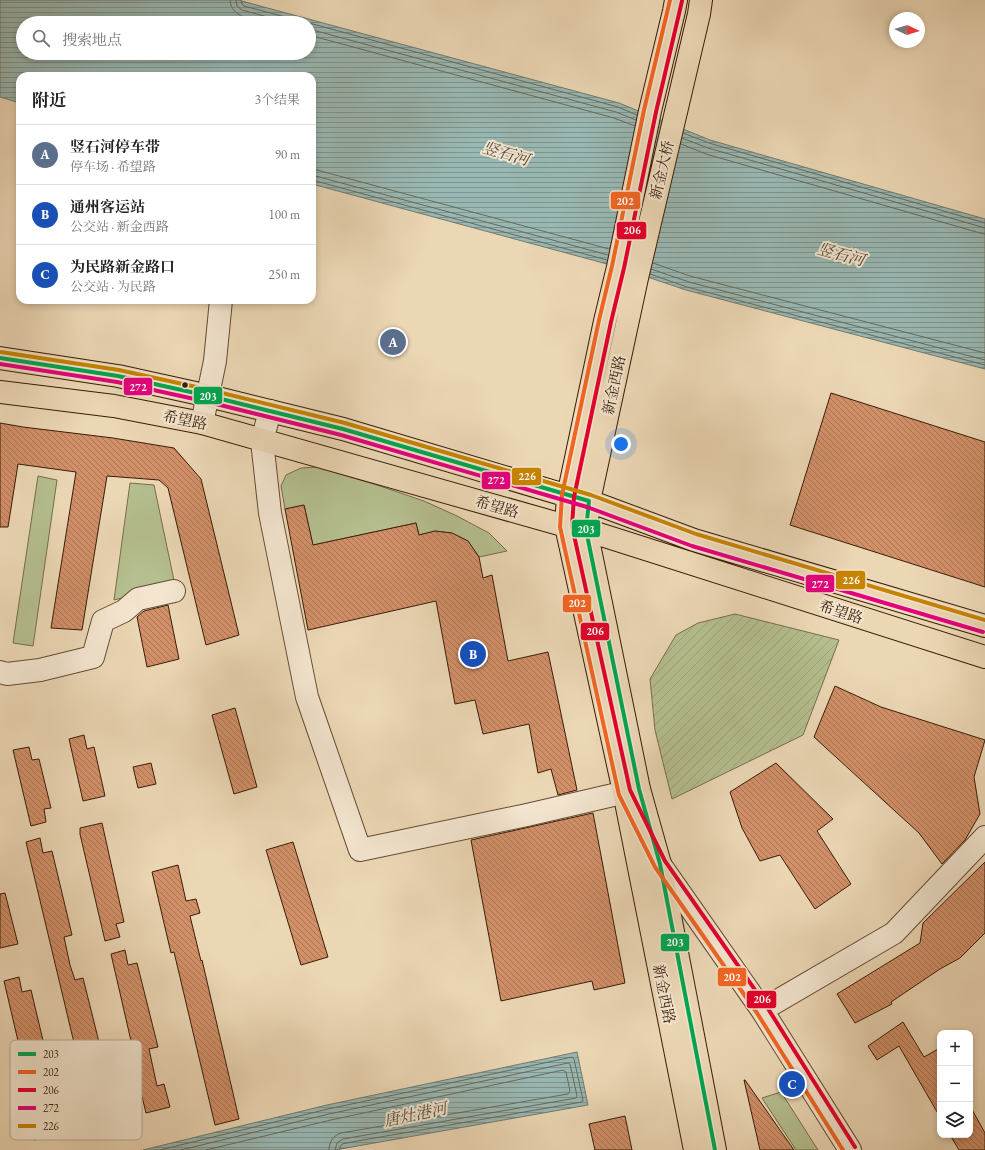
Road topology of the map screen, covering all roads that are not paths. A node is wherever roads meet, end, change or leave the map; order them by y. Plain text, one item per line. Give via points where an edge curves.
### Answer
1 (675, 6) edge
2 (700, 7) edge
3 (221, 304) edge
4 (605, 321) joint
5 (627, 325) joint
6 (0, 358) edge
7 (0, 392) edge
8 (209, 396) junction
9 (270, 411) junction
10 (202, 423) junction
11 (262, 440) junction
12 (568, 496) junction
13 (589, 501) junction
14 (576, 528) junction
15 (174, 591) dead end
16 (985, 626) edge
17 (985, 657) edge
18 (0, 672) edge
19 (632, 791) junction
20 (985, 837) edge
21 (660, 864) junction
22 (762, 1010) junction
23 (695, 1150) edge
24 (715, 1150) edge
25 (850, 1150) edge

1 - 4 main road, 新金大桥
2 - 5 main road, 新金大桥
3 - 8 street
4 - 12 main road, 新金西路
5 - 13 main road, 新金西路
6 - 8 main road, 希望路 via 118,376
7 - 10 main road, 希望路 via 114,406
8 - 9 main road, 希望路
8 - 10 street
9 - 11 street
9 - 12 main road, 希望路 via 343,429
10 - 11 main road, 希望路
11 - 14 main road, 希望路
11 - 19 street via 270,513 307,697 360,850
12 - 13 street, 希望路
12 - 14 main road, 新金西路
13 - 14 main road, 新金西路
13 - 16 main road, 希望路 via 694,540
14 - 17 main road, 希望路
14 - 19 main road, 新金西路
15 - 18 street via 138,599 124,611 103,620 93,657 40,670 7,674
19 - 21 street
19 - 23 main road, 新金西路
20 - 22 street via 894,933
21 - 22 street
21 - 24 main road, 新金西路
22 - 25 street

